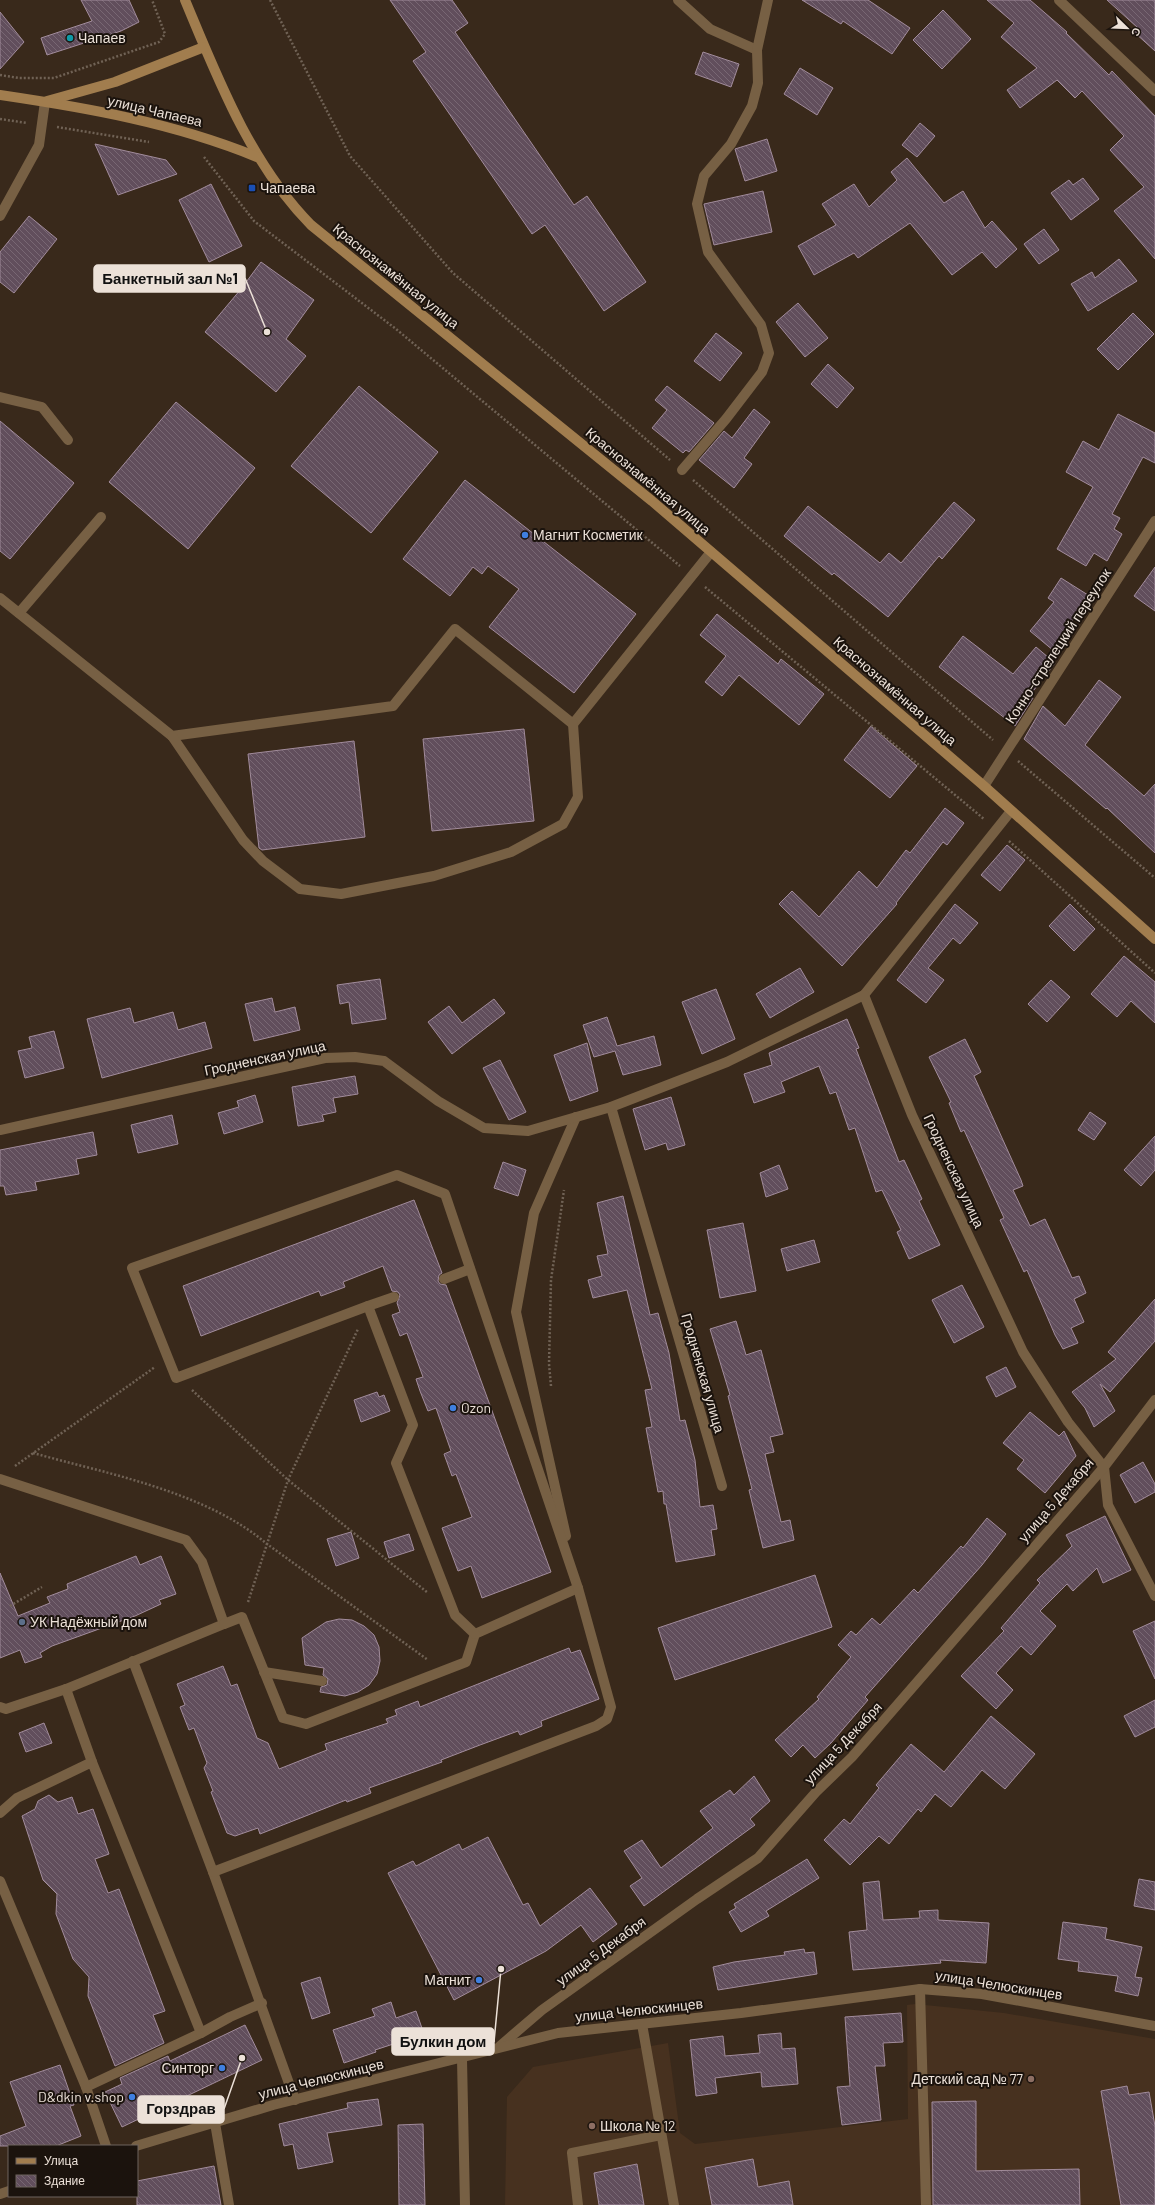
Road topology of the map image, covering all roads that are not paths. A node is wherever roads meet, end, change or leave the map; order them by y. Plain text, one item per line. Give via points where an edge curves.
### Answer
1 (185, 0) edge
2 (678, 0) edge
3 (768, 0) edge
4 (1059, 0) edge
5 (204, 47) junction
6 (757, 50) junction
7 (1155, 91) edge
8 (0, 95) edge
9 (45, 102) junction
10 (257, 157) junction
11 (0, 216) edge
12 (0, 397) edge
13 (68, 440) dead end
14 (682, 470) road end
15 (101, 517) dead end
16 (1155, 521) edge
17 (711, 552) junction
18 (0, 598) edge
19 (19, 613) junction
20 (573, 724) junction
21 (172, 736) junction
22 (984, 786) junction
23 (1010, 811) junction
24 (1155, 939) edge
25 (864, 994) junction
26 (611, 1107) junction
27 (576, 1117) junction
28 (0, 1130) edge
29 (470, 1269) junction
30 (444, 1278) dead end
31 (394, 1297) dead end
32 (368, 1306) junction
33 (1155, 1400) edge
34 (1104, 1467) junction
35 (0, 1479) edge
36 (722, 1486) dead end
37 (578, 1588) junction
38 (1155, 1596) edge
39 (224, 1624) junction
40 (475, 1634) junction
41 (133, 1661) junction
42 (264, 1672) junction
43 (322, 1681) dead end
44 (66, 1689) junction
45 (0, 1708) edge
46 (92, 1762) junction
47 (0, 1813) edge
48 (214, 1872) junction
49 (0, 1881) edge
50 (920, 1989) junction
51 (262, 2003) junction
52 (642, 2024) junction
53 (1155, 2026) edge
54 (201, 2033) junction
55 (498, 2048) junction
56 (462, 2059) junction
57 (86, 2087) junction
58 (295, 2100) junction
59 (215, 2123) junction
60 (661, 2135) junction
61 (106, 2145) edge
62 (138, 2145) edge
63 (229, 2205) edge
64 (464, 2205) edge
65 (578, 2205) edge
66 (674, 2205) edge
67 (926, 2205) edge

1 - 5 street, Краснознамённая улица
2 - 6 street via 710,29
3 - 6 street
4 - 7 street
5 - 9 street, улица Чапаева via 115,82
5 - 10 street, Краснознамённая улица
6 - 14 street via 758,83 752,106 731,144 704,176 697,204 708,252 761,325 769,353 758,377
8 - 9 street, улица Чапаева
9 - 10 street, улица Чапаева via 188,131
9 - 11 street via 39,145
10 - 17 street, Краснознамённая улица via 290,204 311,225 652,501
12 - 13 street via 42,407
15 - 19 street
16 - 22 street, Конно-стрелецкий переулок
17 - 20 street
17 - 22 street, Краснознамённая улица
18 - 19 street
19 - 21 street
20 - 21 street via 455,629 393,706
20 - 21 street via 578,798 563,824 511,852 434,876 341,894 300,889 263,861 243,840
22 - 23 street, Краснознамённая улица
23 - 24 street, Краснознамённая улица
23 - 25 street
25 - 26 street, Гродненская улица via 727,1062
25 - 34 street, Гродненская улица via 912,1115 1023,1352 1068,1422
26 - 27 street, Гродненская улица
26 - 36 street, Гродненская улица
27 - 28 street, Гродненская улица via 528,1131 484,1128 438,1101 384,1061 355,1057 325,1058
27 - 37 street via 534,1213 516,1312
29 - 30 street
29 - 32 street via 445,1194 397,1175 132,1268 176,1378
29 - 37 street
31 - 32 street
32 - 40 street via 414,1425 396,1463 455,1615
33 - 34 street, улица 5 Декабря
34 - 38 street via 1108,1505
34 - 55 street, улица 5 Декабря via 852,1757 816,1792 758,1858 542,2010
35 - 39 street via 186,1540 202,1562
37 - 40 street
37 - 48 street via 608,1690 611,1707 607,1719 596,1726
39 - 41 street
39 - 42 street via 242,1617
40 - 42 street via 466,1662 306,1724 283,1718
41 - 44 street
41 - 48 street
42 - 43 street
44 - 45 street via 6,1709
44 - 46 street
46 - 47 street via 17,1798
46 - 54 street
48 - 51 street
49 - 57 street
50 - 52 street, улица Челюскинцев
50 - 53 street, улица Челюскинцев via 982,1994
50 - 67 street
51 - 54 street
51 - 58 street
52 - 55 street, улица Челюскинцев via 558,2034
52 - 60 street
54 - 57 street
55 - 56 street, улица Челюскинцев
56 - 58 street, улица Челюскинцев
56 - 64 street
57 - 61 street
58 - 59 street, улица Челюскинцев
59 - 62 street, улица Челюскинцев
59 - 63 street
60 - 65 street via 572,2153
60 - 66 street

